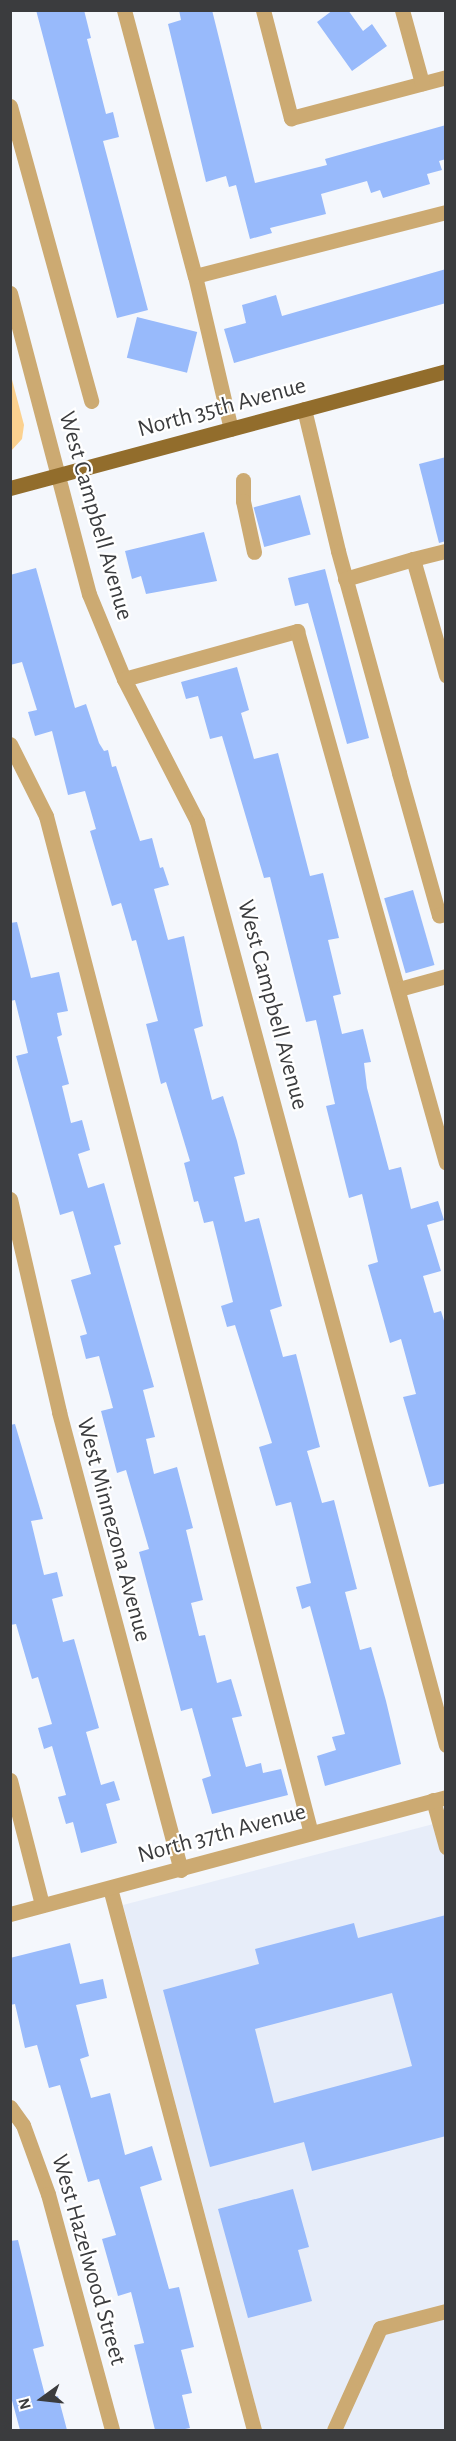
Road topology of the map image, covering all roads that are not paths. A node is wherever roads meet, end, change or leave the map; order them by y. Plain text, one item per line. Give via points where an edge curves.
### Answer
1 (124, 10) edge
2 (263, 10) edge
3 (402, 10) edge
4 (446, 77) edge
5 (422, 83) junction
6 (10, 106) edge
7 (446, 212) edge
8 (195, 276) junction
9 (10, 293) edge
10 (446, 371) edge
11 (91, 401) dead end
12 (304, 409) junction
13 (231, 429) junction
14 (58, 476) junction
15 (243, 480) dead end
16 (10, 488) edge
17 (446, 551) edge
18 (254, 552) dead end
19 (413, 560) junction
20 (345, 579) junction
21 (446, 675) edge
22 (124, 679) junction
23 (10, 744) edge
24 (446, 914) edge
25 (446, 976) edge
26 (399, 989) junction
27 (446, 1162) edge
28 (10, 1199) edge
29 (446, 1745) edge
30 (10, 1780) edge
31 (439, 1798) edge
32 (311, 1833) junction
33 (446, 1847) edge
34 (181, 1870) junction
35 (110, 1888) junction
36 (42, 1905) junction
37 (10, 1914) edge
38 (10, 2107) edge
39 (446, 2311) edge
40 (112, 2430) edge
41 (254, 2430) edge
42 (334, 2430) edge

1 - 8 street
2 - 5 street via 291,117
3 - 5 street
4 - 5 street
6 - 11 street, West Campbell Avenue
7 - 8 street
8 - 13 street
9 - 14 street, West Campbell Avenue
10 - 12 main road, North 35th Avenue
12 - 13 main road, North 35th Avenue
12 - 20 street
13 - 14 main road, North 35th Avenue
14 - 16 main road, North 35th Avenue
14 - 22 street, West Campbell Avenue via 89,594
15 - 18 street via 243,501
17 - 19 street
19 - 20 street
19 - 21 street
20 - 24 street via 439,915
22 - 26 street via 297,631
22 - 29 street, West Campbell Avenue via 197,821
23 - 32 street via 46,816
25 - 26 street
26 - 27 street
28 - 34 street, West Minnezona Avenue via 59,1412
30 - 36 street
31 - 32 street, North 37th Avenue
31 - 33 street
32 - 34 street, North 37th Avenue
34 - 35 street, North 37th Avenue
35 - 36 street, North 37th Avenue
35 - 41 street
36 - 37 street, North 37th Avenue
38 - 40 street, West Hazelwood Street via 22,2126 48,2194
39 - 42 street via 381,2328

